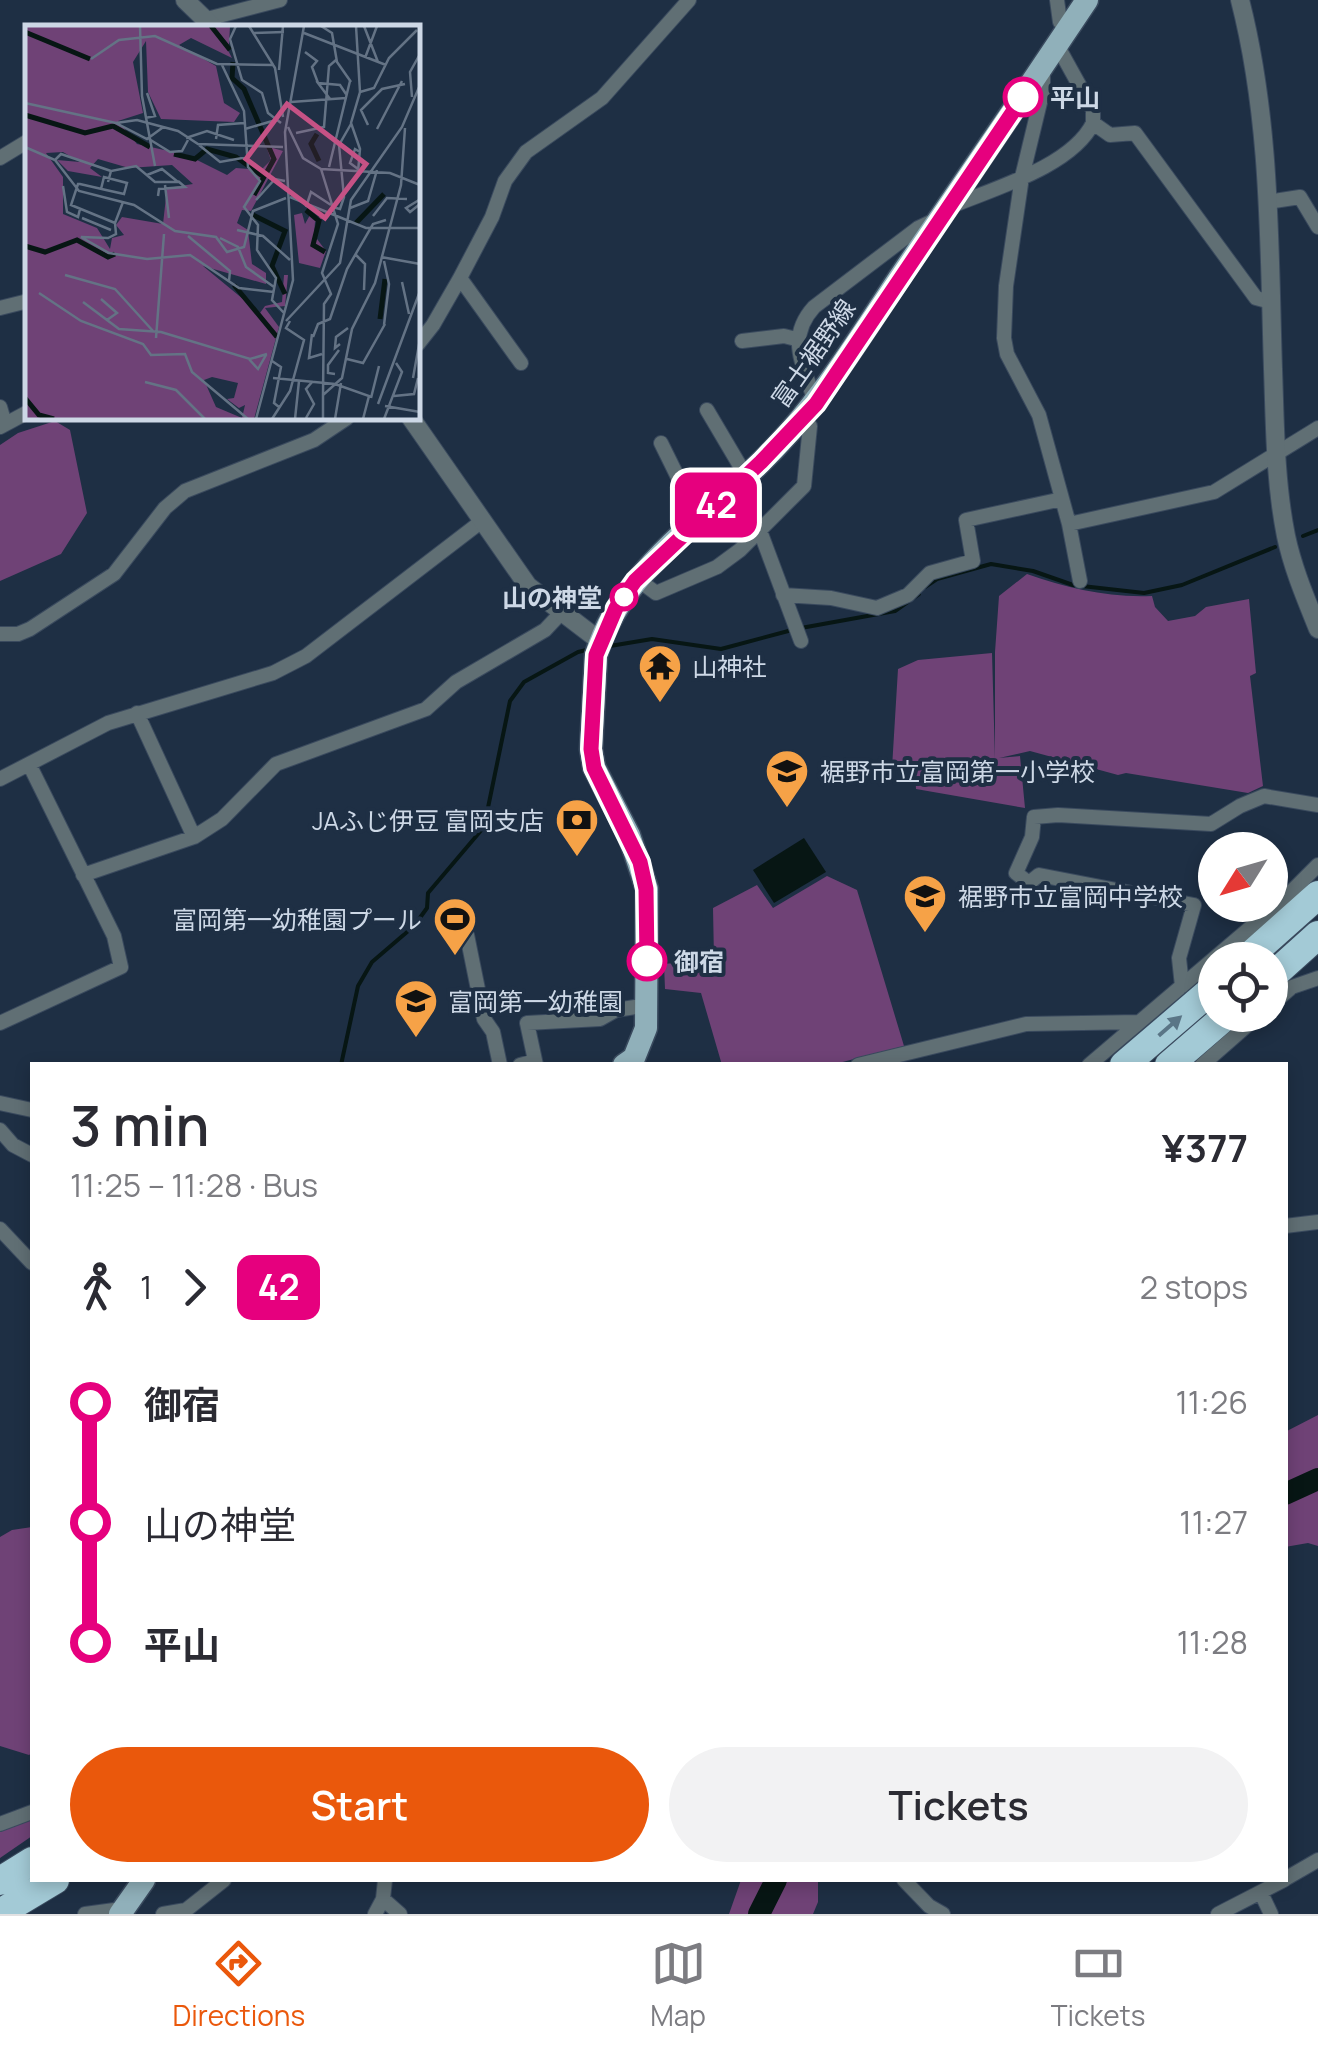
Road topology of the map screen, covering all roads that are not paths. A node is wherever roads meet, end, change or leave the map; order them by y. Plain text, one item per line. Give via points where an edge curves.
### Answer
1 (185, 0) edge
2 (280, 0) edge
3 (689, 0) edge
4 (1056, 0) edge
5 (1087, 0) edge
6 (1240, 0) edge
7 (210, 23) edge
8 (1063, 36) junction
9 (1043, 69) junction
10 (1093, 123) junction
11 (25, 143) edge
12 (0, 158) edge
13 (1022, 177) junction
14 (1268, 202) junction
15 (944, 212) junction
16 (1318, 227) edge
17 (460, 278) junction
18 (25, 302) edge
19 (1271, 302) junction
20 (0, 308) edge
21 (796, 339) junction
22 (742, 340) dead end
23 (420, 341) edge
24 (521, 363) dead end
25 (0, 407) edge
26 (707, 410) dead end
27 (810, 411) junction
28 (25, 414) edge
29 (343, 420) edge
30 (413, 420) edge
31 (2, 426) edge
32 (1318, 428) edge
33 (661, 444) dead end
34 (1276, 457) junction
35 (746, 476) junction
36 (1062, 499) junction
37 (699, 520) junction
38 (482, 521) junction
39 (1069, 524) junction
40 (760, 531) junction
41 (638, 579) junction
42 (1080, 581) dead end
43 (784, 595) junction
44 (561, 613) junction
45 (1318, 629) edge
46 (0, 634) edge
47 (600, 641) junction
48 (801, 641) dead end
49 (137, 713) junction
50 (29, 764) junction
51 (0, 778) edge
52 (1318, 805) edge
53 (194, 836) junction
54 (1318, 865) edge
55 (83, 875) junction
56 (1318, 896) edge
57 (467, 936) dead end
58 (1318, 936) edge
59 (1266, 942) edge
60 (1288, 962) edge
61 (1318, 978) edge
62 (1182, 986) junction
63 (1288, 990) edge
64 (1198, 1001) edge
65 (648, 1005) junction
66 (1140, 1022) junction
67 (0, 1023) edge
68 (1207, 1032) edge
69 (1241, 1032) edge
70 (499, 1062) edge
71 (530, 1062) edge
72 (631, 1062) edge
73 (870, 1062) edge
74 (1093, 1062) edge
75 (1127, 1062) edge
76 (1172, 1062) edge
77 (1209, 1062) edge
78 (0, 1103) edge
79 (30, 1110) edge
80 (0, 1131) edge
81 (30, 1154) edge
82 (1318, 1222) edge
83 (1288, 1226) edge
84 (0, 1230) edge
85 (30, 1262) edge
86 (30, 1813) edge
87 (0, 1824) edge
88 (1318, 1860) edge
89 (30, 1861) edge
90 (1288, 1878) edge
91 (0, 1881) edge
92 (52, 1882) edge
93 (143, 1882) edge
94 (221, 1882) edge
95 (385, 1882) edge
96 (906, 1882) edge
97 (1281, 1882) edge
98 (1262, 1893) junction
99 (383, 1900) junction
100 (0, 1913) edge
101 (121, 1913) edge
102 (85, 1914) edge
103 (163, 1914) edge
104 (375, 1914) edge
105 (400, 1914) edge
106 (943, 1914) edge
107 (1218, 1914) edge
108 (1270, 1914) edge

1 - 7 street
2 - 7 street
3 - 17 street via 602,98 526,152
4 - 8 street
5 - 8 main road, 富士裾野線
6 - 14 street via 1259,87
8 - 9 main road, 富士裾野線
8 - 10 street
9 - 13 street
9 - 15 main road, 富士裾野線
10 - 13 street via 1058,159
10 - 19 street via 1110,135 1135,133 1256,298
11 - 12 street
13 - 15 street
13 - 36 street via 1004,338 1038,414
14 - 16 street via 1300,197
14 - 19 street
15 - 21 street via 814,307
15 - 27 main road, 富士裾野線
17 - 23 street
17 - 24 street
18 - 20 street
19 - 34 street
21 - 22 street
21 - 27 street
25 - 31 street
26 - 35 street
27 - 35 main road, 富士裾野線
27 - 40 street via 804,486
28 - 31 street
29 - 46 street via 314,440 186,491 114,574 30,628
30 - 38 street
32 - 34 street
33 - 37 street
34 - 39 street via 1214,492
34 - 45 street via 1286,536
35 - 37 main road, 富士裾野線
36 - 39 street
36 - 43 street via 966,520 973,561 930,573 898,601 870,608
37 - 41 main road, 富士裾野線
38 - 44 street via 528,586
38 - 49 street via 306,656 273,673
39 - 42 street
40 - 41 street via 717,567 675,586 656,593
40 - 43 street
41 - 47 main road, 富士裾野線
43 - 48 street
44 - 47 street
44 - 53 street via 426,709 276,764 222,819
47 - 65 main road, 富士裾野線 via 591,749 646,889
49 - 50 street
49 - 53 street
50 - 51 street
50 - 55 street
52 - 62 street via 1264,796 1210,824 1034,817 1016,872 1029,883 1040,875 1194,905 1179,958
53 - 55 street
54 - 62 street
55 - 67 street via 114,936 121,967
56 - 59 highway
57 - 70 street
58 - 60 highway
61 - 63 street
62 - 66 street
75 -> 64 highway
65 - 71 street via 600,1019 527,1023
65 - 72 main road, 富士裾野線
66 - 73 street via 1026,1024
66 - 74 street
68 - 76 highway
69 - 77 street
78 - 79 street
80 - 81 street
82 - 83 street
84 - 85 street
86 - 87 street
88 - 90 street
89 - 91 highway
92 - 100 highway
93 - 101 main road
94 - 103 street via 186,1910
95 - 99 street
96 - 106 street
97 - 98 street
98 - 107 street
98 - 108 street
99 - 104 street
99 - 105 street
101 - 102 street

